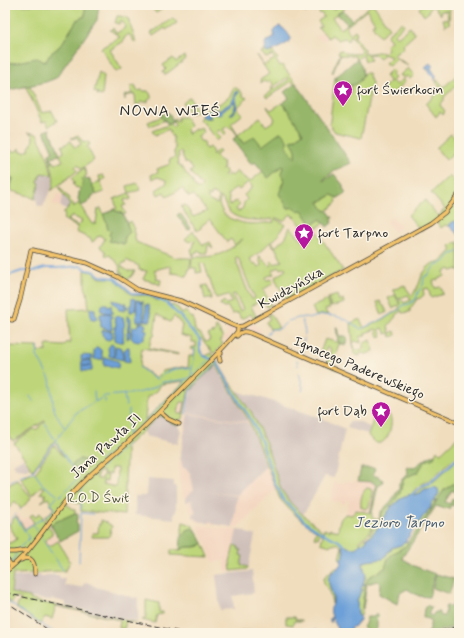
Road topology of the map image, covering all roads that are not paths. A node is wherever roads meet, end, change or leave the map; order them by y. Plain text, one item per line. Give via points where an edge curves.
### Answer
1 (459, 194) edge
2 (5, 318) edge
3 (241, 329) junction
4 (221, 353) junction
5 (213, 360) junction
6 (220, 361) dead end
7 (161, 411) junction
8 (179, 423) dead end
9 (459, 423) edge
10 (31, 546) junction
11 (27, 551) junction
12 (5, 552) edge
13 (5, 558) edge
14 (17, 563) junction
15 (11, 567) junction
16 (5, 572) edge

1 - 3 main road, Kwidzyńska via 445,212 431,223
2 - 3 main road, Ignacego Paderewskiego via 13,320 32,250 87,263 118,277 138,290 181,301
3 - 4 main road, Jana Pawła II
3 - 5 main road, Jana Pawła II
3 - 9 main road, Ignacego Paderewskiego
4 - 5 main road, Jana Pawła II
4 - 6 main road
5 - 7 main road, Jana Pawła II
7 - 8 main road via 166,418
7 - 10 main road, Jana Pawła II via 78,487
10 - 11 main road, Jana Pawła II
10 - 12 main road via 24,551
11 - 14 main road, Jana Pawła II
11 - 14 main road via 36,563 36,574 33,561 30,559 25,558
13 - 15 main road
14 - 15 main road, Jana Pawła II
15 - 16 main road, Jana Pawła II

